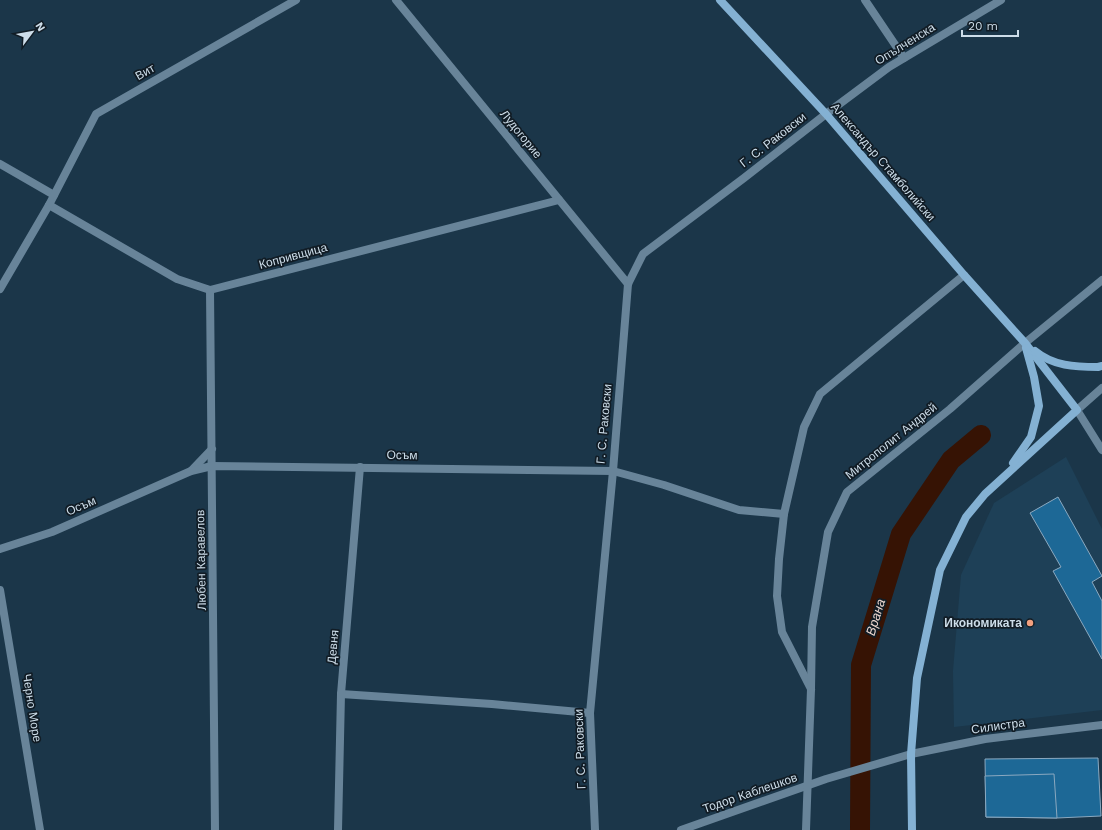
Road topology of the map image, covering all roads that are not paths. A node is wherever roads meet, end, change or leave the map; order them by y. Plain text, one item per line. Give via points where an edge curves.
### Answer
1 (296, 0) edge
2 (396, 0) edge
3 (720, 0) edge
4 (865, 0) edge
5 (1001, 0) edge
6 (904, 58) junction
7 (826, 114) junction
8 (0, 164) edge
9 (54, 195) junction
10 (558, 200) junction
11 (49, 205) junction
12 (964, 275) junction
13 (1102, 280) edge
14 (628, 284) junction
15 (0, 289) edge
16 (210, 290) junction
17 (1025, 343) junction
18 (1102, 366) edge
19 (1102, 388) edge
20 (1077, 410) junction
21 (212, 449) junction
22 (1102, 450) edge
23 (212, 466) junction
24 (360, 467) junction
25 (191, 471) junction
26 (613, 471) junction
27 (1006, 473) junction
28 (784, 514) junction
29 (0, 549) edge
30 (0, 590) edge
31 (811, 689) junction
32 (341, 694) junction
33 (590, 713) junction
34 (1102, 725) edge
35 (911, 754) junction
36 (898, 757) joint
37 (807, 786) junction
38 (40, 830) edge
39 (215, 830) edge
40 (338, 830) edge
41 (595, 830) edge
42 (681, 830) edge
43 (806, 830) edge
44 (912, 830) edge

1 - 9 street, Вит via 96,114
2 - 10 street, Лудогорие
3 - 7 main road, Александър Стамболийски
4 - 6 street
5 - 6 street, Опълченска
6 - 7 street, Опълченска
7 - 12 main road, Александър Стамболийски
7 - 14 street, Г. С. Раковски via 643,254
8 - 9 street
9 - 11 street, Вит
10 - 14 street, Лудогорие
10 - 16 street, Копривщица
11 - 15 street, Вит
11 - 16 street via 177,279
12 - 17 main road, Александър Стамболийски
12 - 28 street via 820,394 804,427
13 - 17 street, Митрополит Андрей
14 - 26 street, Г. С. Раковски
16 - 21 street, Любен Каравелов
17 - 18 main road via 1039,355 1053,362 1075,367
17 - 20 main road
17 - 27 main road via 1039,406 1031,436
17 - 31 street, Митрополит Андрей via 950,409 847,492 828,532 812,627
19 - 20 street
20 - 22 street
20 - 27 main road
21 - 23 street, Любен Каравелов
21 - 25 street, Осъм
23 - 24 street, Осъм
23 - 25 street, Осъм
23 - 39 street, Любен Каравелов
24 - 26 street, Осъм
24 - 32 street, Девня
25 - 29 street, Осъм via 52,532
26 - 28 street, Осъм via 664,484 739,510
26 - 33 street, Г. С. Раковски
27 - 35 main road via 966,517 940,570 917,678
28 - 31 street via 778,559 777,596 782,632
30 - 38 street, Черно Море
31 - 37 street, Митрополит Андрей
32 - 33 street
32 - 40 street, Девня
33 - 41 street, Г. С. Раковски
34 - 35 street, Силистра via 985,740
35 - 36 street, Силистра
35 - 44 main road
36 - 37 street, Тодор Каблешков
37 - 42 street, Тодор Каблешков
37 - 43 street, Митрополит Андрей

